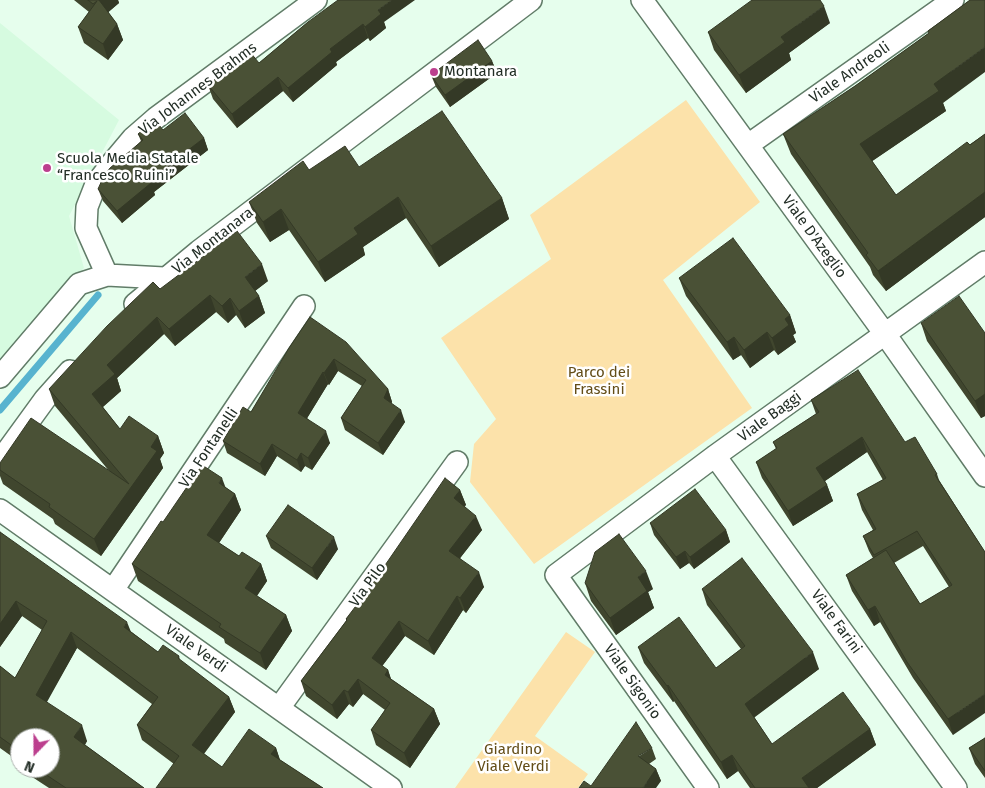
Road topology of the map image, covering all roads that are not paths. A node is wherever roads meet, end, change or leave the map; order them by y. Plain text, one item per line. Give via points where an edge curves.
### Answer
1 (316, 0) edge
2 (531, 0) edge
3 (642, 0) edge
4 (953, 0) edge
5 (748, 145) junction
6 (985, 262) edge
7 (107, 275) junction
8 (164, 278) junction
9 (304, 306) dead end
10 (123, 314) edge
11 (884, 334) junction
12 (84, 356) edge
13 (0, 377) edge
14 (716, 456) junction
15 (0, 461) edge
16 (457, 462) dead end
17 (985, 476) edge
18 (0, 510) edge
19 (556, 575) joint
20 (113, 590) junction
21 (278, 708) junction
22 (391, 788) edge
23 (708, 788) edge
24 (956, 788) edge

1 - 7 street, Via Johannes Brahms via 132,138 96,184 87,207 86,228
2 - 8 street, Via Montanara
3 - 5 street, Viale D'Azeglio
4 - 5 street, Viale Andreoli
5 - 11 street, Viale D'Azeglio
6 - 11 street, Viale Baggi
7 - 8 street
7 - 13 street via 78,284
8 - 10 street, Via Montanara
9 - 20 street, Via Fontanelli
11 - 14 street, Viale Baggi
11 - 17 street, Viale D'Azeglio
12 - 15 street via 45,399
14 - 19 street, Viale Baggi
14 - 24 street, Viale Farini
16 - 21 street, Via Pilo
18 - 20 street, Viale Verdi
19 - 23 street, Viale Sigonio
20 - 21 street, Viale Verdi
21 - 22 street, Viale Verdi

